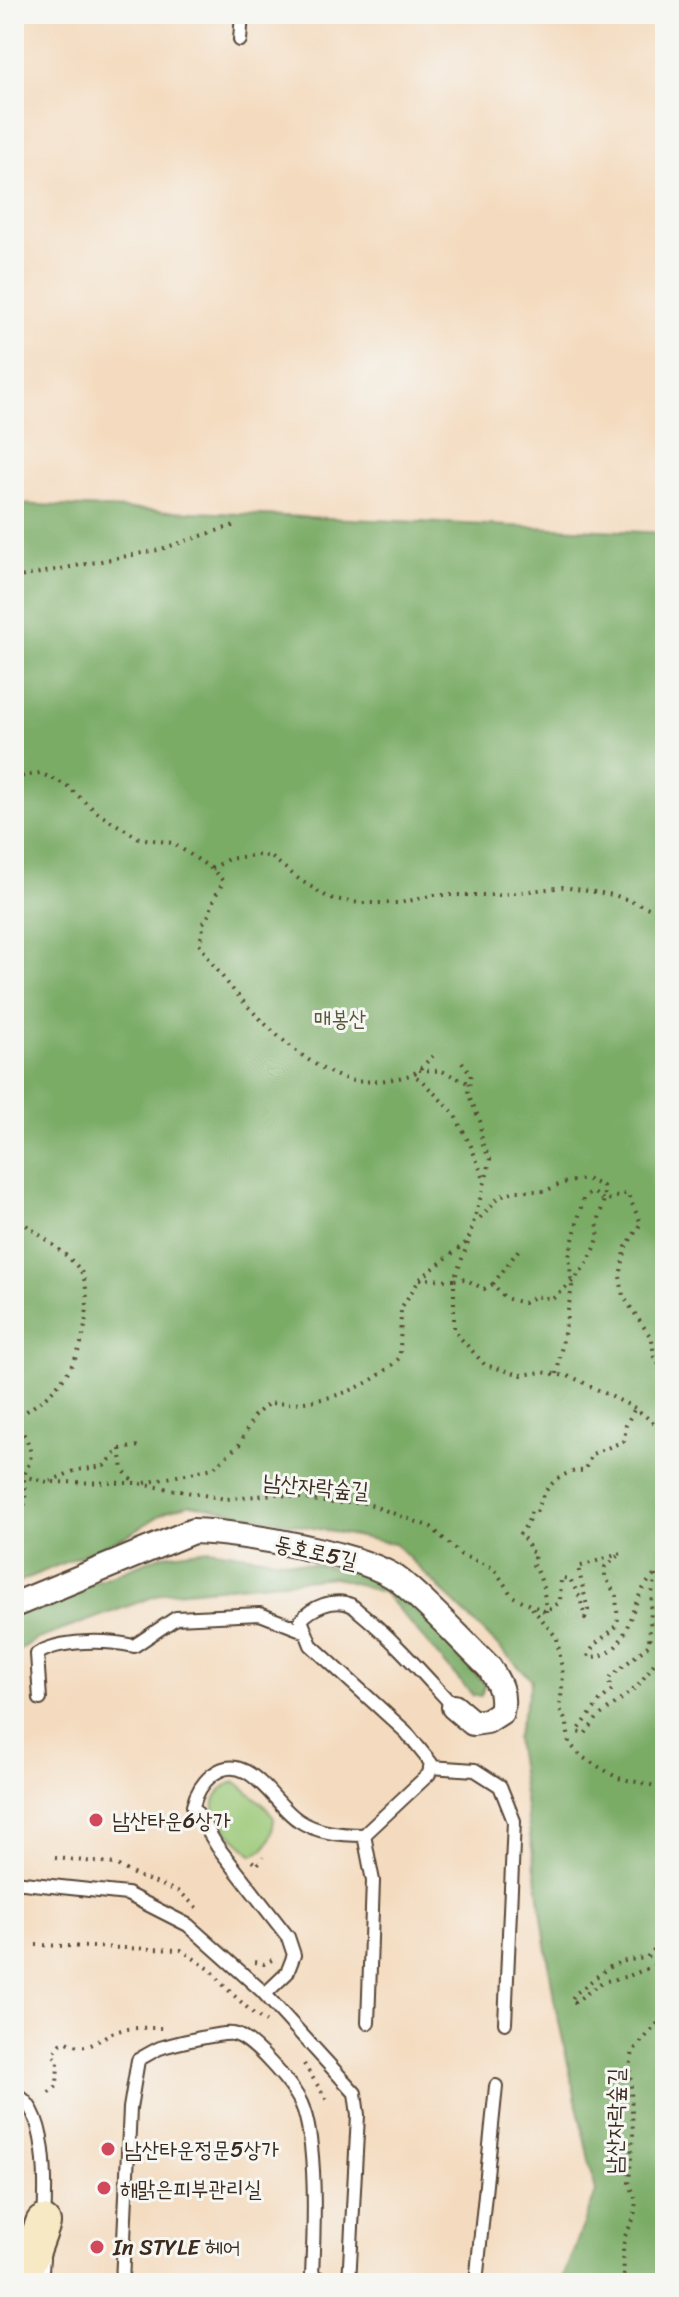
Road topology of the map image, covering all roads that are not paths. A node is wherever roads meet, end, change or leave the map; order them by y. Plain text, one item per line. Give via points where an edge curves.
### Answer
1 (242, 14) edge
2 (240, 40) dead end
3 (14, 1605) edge
4 (304, 1631) junction
5 (40, 1699) dead end
6 (454, 1707) joint
7 (430, 1767) junction
8 (364, 1835) junction
9 (14, 1882) edge
10 (265, 1994) junction
11 (368, 2023) dead end
12 (505, 2023) dead end
13 (496, 2086) dead end
14 (14, 2094) edge
15 (43, 2223) junction
16 (16, 2283) edge
17 (41, 2283) edge
18 (122, 2283) edge
19 (329, 2283) edge
20 (349, 2283) edge
21 (476, 2283) edge

1 - 2 lane
3 - 6 street, 동호로5길 via 193,1531 283,1543 377,1566 400,1581 489,1667 504,1698 501,1712 473,1723
4 - 5 lane via 260,1614 176,1618 134,1646 50,1646 37,1654
4 - 6 lane via 301,1620 309,1610 334,1603 352,1605 379,1626
4 - 7 lane via 311,1645 406,1732
7 - 8 lane via 429,1774
7 - 12 lane via 475,1770 500,1786 514,1821
8 - 10 lane via 342,1835 295,1819 250,1773 228,1768 202,1784 193,1806 217,1846 288,1937 294,1955 287,1973
8 - 11 lane via 373,1881
9 - 10 lane via 127,1894 188,1925
10 - 20 lane via 355,2093
13 - 21 lane
14 - 15 lane via 28,2101 40,2129
15 - 16 main road
15 - 17 lane
18 - 19 lane via 130,2108 138,2060 159,2048 232,2034 265,2055 301,2103 310,2143 312,2275

